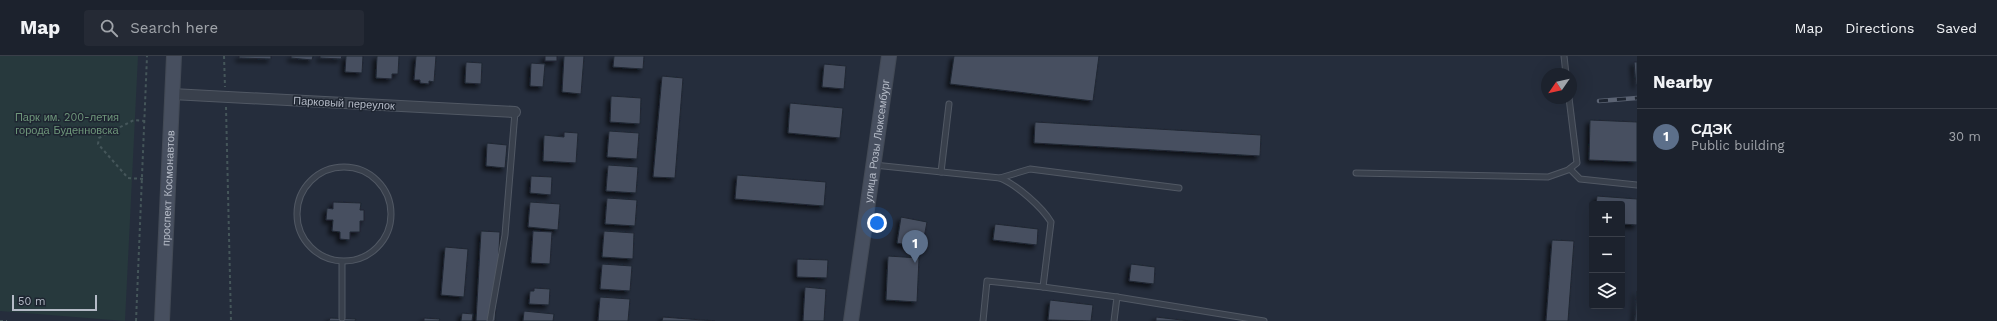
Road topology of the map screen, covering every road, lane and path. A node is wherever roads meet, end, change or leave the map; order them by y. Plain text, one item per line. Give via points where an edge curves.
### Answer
1 (147, 56) edge
2 (174, 56) edge
3 (224, 56) edge
4 (889, 56) edge
5 (1564, 56) edge
6 (1565, 68) edge
7 (172, 94) junction
8 (226, 96) junction
9 (949, 104) dead end
10 (1570, 104) edge
11 (516, 112) joint
12 (145, 121) junction
13 (873, 165) junction
14 (1570, 169) junction
15 (942, 172) junction
16 (1356, 173) dead end
17 (1000, 178) junction
18 (143, 179) junction
19 (1637, 185) edge
20 (1179, 188) dead end
21 (342, 262) junction
22 (1043, 287) junction
23 (1117, 298) junction
24 (342, 318) dead end
25 (0, 321) edge
26 (7, 321) edge
27 (136, 321) edge
28 (162, 321) edge
29 (231, 321) edge
30 (490, 321) edge
31 (851, 321) edge
32 (983, 321) edge
33 (1114, 321) edge
34 (1264, 321) edge

1 - 12 path
2 - 7 main road, проспект Космонавтов
3 - 8 path
4 - 13 main road, улица Розы Люксембург
5 - 6 lane
7 - 8 street, Парковый переулок
7 - 28 main road, проспект Космонавтов
8 - 11 street, Парковый переулок
8 - 29 path
9 - 15 lane
10 - 14 lane via 1577,163
11 - 30 lane via 505,235
12 - 18 path
12 - 18 path via 134,120 99,138 98,144 128,178
13 - 15 lane
13 - 31 main road, улица Розы Люксембург
14 - 16 lane via 1548,177
14 - 19 lane via 1580,179
15 - 17 lane
17 - 20 lane via 1030,169
17 - 22 lane via 1009,182 1046,214 1051,222
18 - 27 path
21 - 21 lane via 327,258 313,248 303,236 296,209 300,197 315,178 337,168 350,168 373,177 381,185 392,209 391,222 387,235 379,247 366,256
21 - 24 lane
22 - 23 lane
22 - 32 lane via 987,281
23 - 33 lane
23 - 34 lane
25 - 26 path

